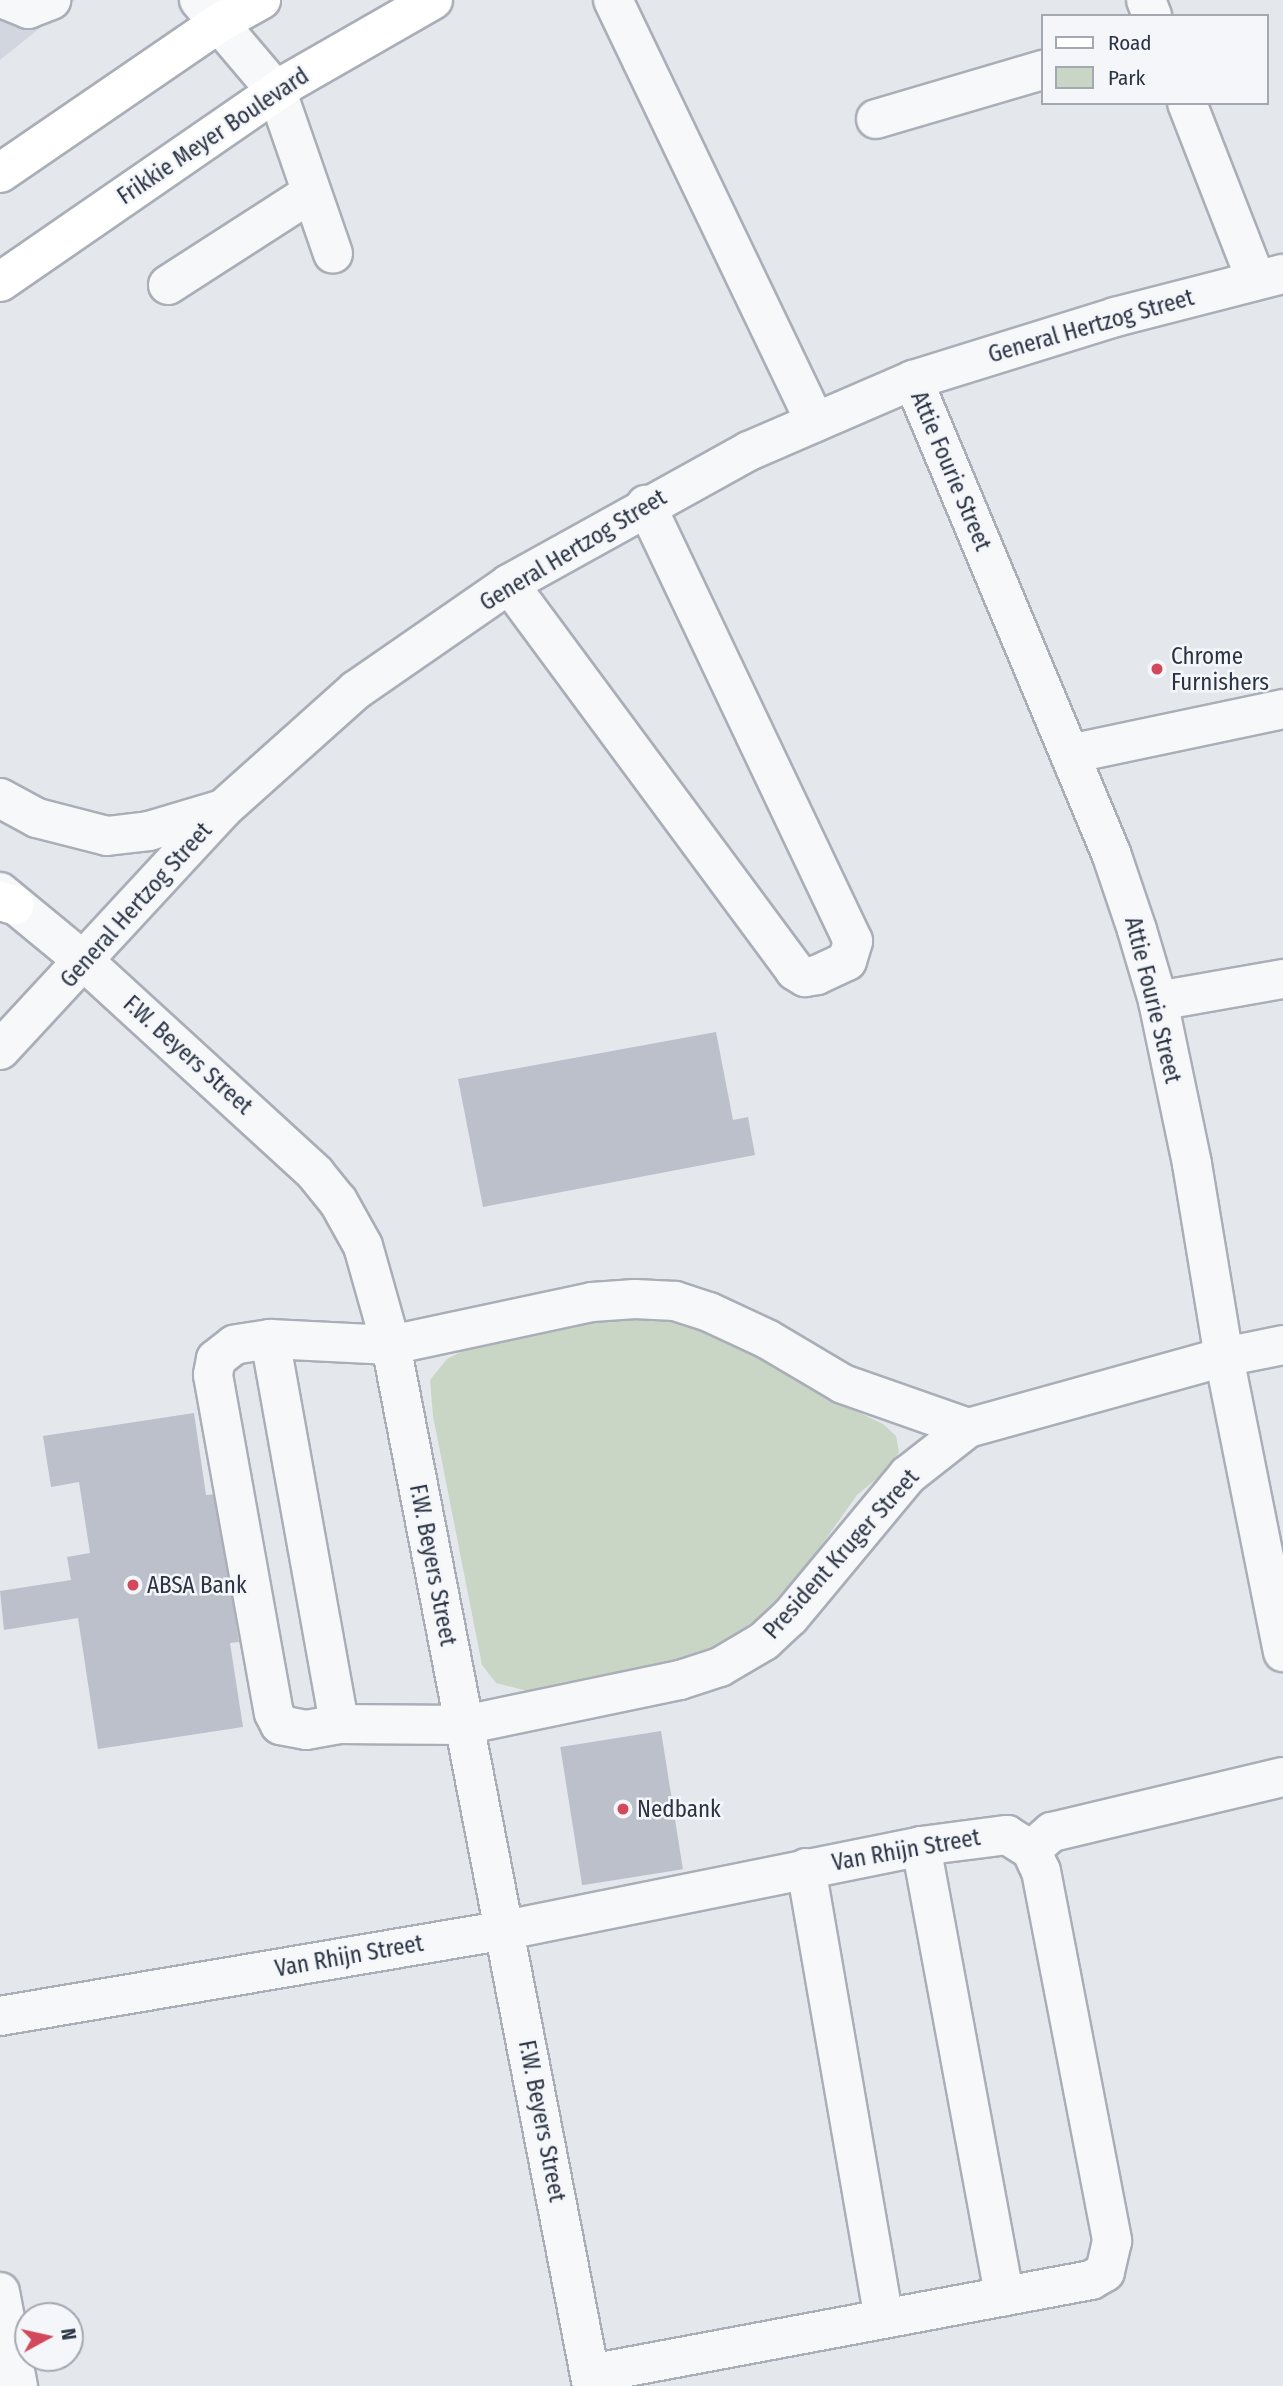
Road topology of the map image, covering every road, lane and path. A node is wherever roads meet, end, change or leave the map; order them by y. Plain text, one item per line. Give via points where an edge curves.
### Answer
1 (6, 0) edge
2 (51, 0) edge
3 (261, 0) edge
4 (433, 0) edge
5 (613, 0) edge
6 (209, 12) edge
7 (1042, 70) edge
8 (277, 92) junction
9 (1188, 105) edge
10 (876, 118) dead end
11 (0, 173) edge
12 (311, 193) junction
13 (333, 254) dead end
14 (1269, 277) edge
15 (0, 282) edge
16 (168, 285) dead end
17 (913, 380) junction
18 (814, 422) junction
19 (646, 505) junction
20 (509, 584) junction
21 (1283, 709) edge
22 (1070, 754) junction
23 (0, 798) edge
24 (223, 809) junction
25 (5, 899) edge
26 (86, 962) junction
27 (1283, 979) edge
28 (1158, 1001) junction
29 (0, 1051) edge
30 (270, 1339) junction
31 (391, 1345) junction
32 (1283, 1345) edge
33 (1224, 1357) junction
34 (968, 1427) junction
35 (1283, 1652) edge
36 (339, 1724) junction
37 (464, 1725) junction
38 (1283, 1777) edge
39 (921, 1846) junction
40 (1031, 1850) junction
41 (806, 1868) junction
42 (506, 1930) junction
43 (0, 2016) edge
44 (0, 2292) edge
45 (1004, 2296) junction
46 (884, 2318) junction
47 (591, 2380) edge
48 (18, 2386) edge

1 - 2 street via 28,9
3 - 6 main road
4 - 8 main road, Frikkie Meyer Boulevard
5 - 18 street
6 - 8 street
6 - 11 main road
7 - 10 street
8 - 12 street
8 - 15 main road, Frikkie Meyer Boulevard
9 - 14 street
12 - 13 street
12 - 16 street
14 - 17 street, General Hertzog Street via 1115,317
17 - 18 street, General Hertzog Street
17 - 22 street, Attie Fourie Street
18 - 19 street, General Hertzog Street
19 - 20 street, General Hertzog Street
19 - 20 street via 853,941 847,961 817,975 805,977 795,971
20 - 24 street, General Hertzog Street via 356,690
21 - 22 street
22 - 28 street, Attie Fourie Street via 1111,853
23 - 24 street via 37,818 107,836 149,831
24 - 26 street, General Hertzog Street
25 - 26 street, F.W. Beyers Street
26 - 29 street, General Hertzog Street
26 - 31 street, F.W. Beyers Street via 331,1192 363,1246
27 - 28 street
28 - 33 street, Attie Fourie Street via 1192,1164
30 - 31 street
30 - 36 street
30 - 36 street, President Kruger Street via 234,1345 216,1359 213,1375 232,1483 274,1713 280,1725 291,1729
31 - 34 street via 592,1302 675,1301 767,1339 843,1384
31 - 37 street, F.W. Beyers Street
32 - 33 street, President Kruger Street
33 - 34 street, President Kruger Street
33 - 35 street, Attie Fourie Street
34 - 37 street, President Kruger Street via 908,1475 790,1618 737,1659 680,1680
36 - 37 street, President Kruger Street
37 - 42 street, F.W. Beyers Street
38 - 40 street via 1052,1832
39 - 40 street, Van Rhijn Street via 1007,1835
39 - 41 street, Van Rhijn Street
39 - 45 street
40 - 45 street via 1041,1871 1112,2249 1105,2272 1091,2280
41 - 42 street, Van Rhijn Street
41 - 46 street
42 - 43 street, Van Rhijn Street
42 - 47 street, F.W. Beyers Street
44 - 48 street
45 - 46 street
46 - 47 street

